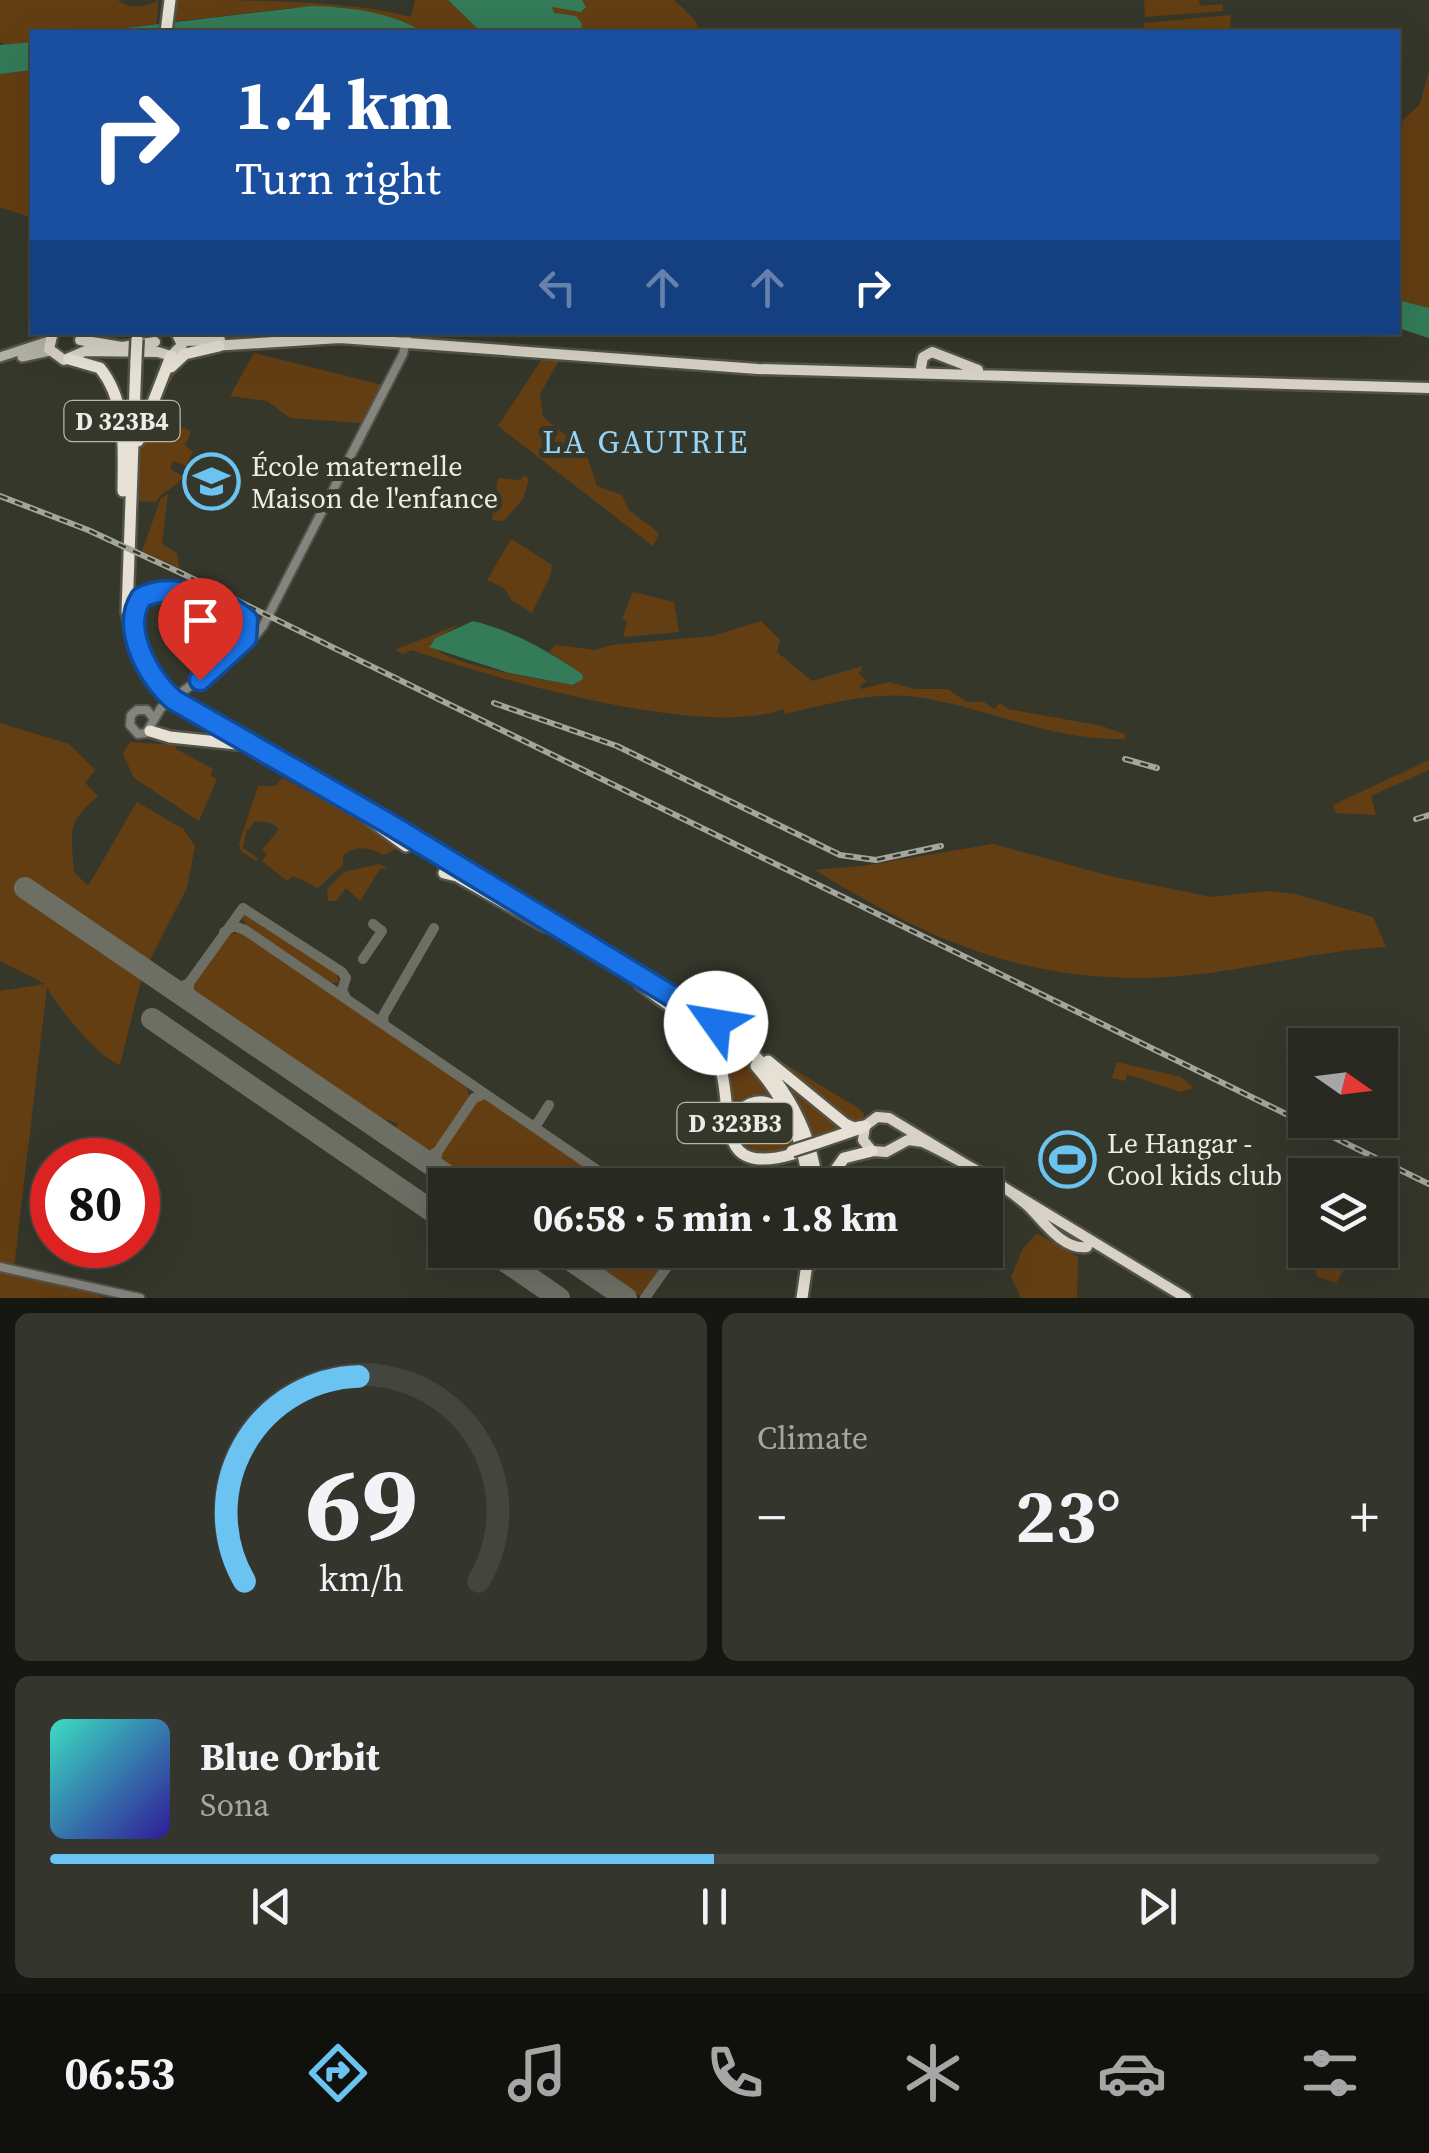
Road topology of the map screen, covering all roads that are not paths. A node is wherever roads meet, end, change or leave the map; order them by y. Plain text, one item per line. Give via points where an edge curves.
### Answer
1 (168, 0) edge
2 (163, 30) edge
3 (305, 335) edge
4 (348, 335) edge
5 (135, 336) edge
6 (406, 340) junction
7 (50, 341) edge
8 (244, 341) junction
9 (169, 344) edge
10 (76, 346) edge
11 (219, 346) junction
12 (0, 360) edge
13 (134, 360) junction
14 (920, 371) junction
15 (1407, 385) junction
16 (1429, 386) edge
17 (150, 401) junction
18 (130, 491) junction
19 (123, 512) junction
20 (233, 653) junction
21 (160, 687) junction
22 (151, 721) joint
23 (236, 744) junction
24 (368, 819) junction
25 (406, 846) dead end
26 (444, 873) dead end
27 (549, 928) junction
28 (640, 984) junction
29 (686, 1003) junction
30 (894, 1122) junction
31 (792, 1125) junction
32 (865, 1126) junction
33 (897, 1144) junction
34 (817, 1145) junction
35 (868, 1145) junction
36 (792, 1152) junction
37 (804, 1168) edge
38 (815, 1168) edge
39 (835, 1168) edge
40 (1044, 1220) junction
41 (1088, 1244) junction
42 (0, 1267) edge
43 (810, 1268) edge
44 (813, 1268) edge
45 (140, 1298) edge
46 (802, 1298) edge
47 (810, 1298) edge
48 (1178, 1298) edge
49 (1186, 1298) edge

1 - 2 highway
3 - 8 main road
4 - 6 main road
5 - 13 highway, bridge
6 - 14 main road
6 - 20 street via 266,621
7 - 10 main road via 58,359
7 - 12 main road
8 - 9 main road
8 - 11 main road
9 - 10 main road
9 - 11 main road
9 - 17 highway
10 - 19 highway, D 323B4 via 100,368 118,404
11 - 17 highway via 176,360
13 - 18 highway
13 - 19 highway
14 - 15 main road
14 - 15 main road via 932,352 979,370
15 - 16 main road
17 - 18 highway
18 - 21 highway via 128,620 139,655
19 - 23 highway via 120,608 131,654 171,706
20 - 21 highway via 249,632 243,616 197,597 151,592 136,606 134,626
20 - 22 street, bridge
21 - 29 highway
22 - 23 highway
23 - 24 highway
24 - 25 highway
24 - 27 highway
26 - 27 highway
27 - 28 highway
28 - 31 highway via 711,1027 760,1070
28 - 36 highway via 692,1025 715,1055 738,1150 761,1160
29 - 32 highway via 737,1035 844,1124
29 - 38 highway via 774,1077 798,1117
30 - 32 main road via 877,1116
30 - 33 main road
30 - 40 main road
31 - 36 highway, D 323B3 via 779,1107 762,1100 742,1109 734,1125 738,1143 750,1153
31 - 37 highway
32 - 34 highway
32 - 35 main road
33 - 35 main road via 886,1152
33 - 40 main road via 914,1139 929,1145
34 - 35 highway via 848,1137
34 - 36 highway, bridge
35 - 39 highway
40 - 41 main road
41 - 48 main road
41 - 49 main road
42 - 45 street
43 - 46 highway
44 - 47 highway

